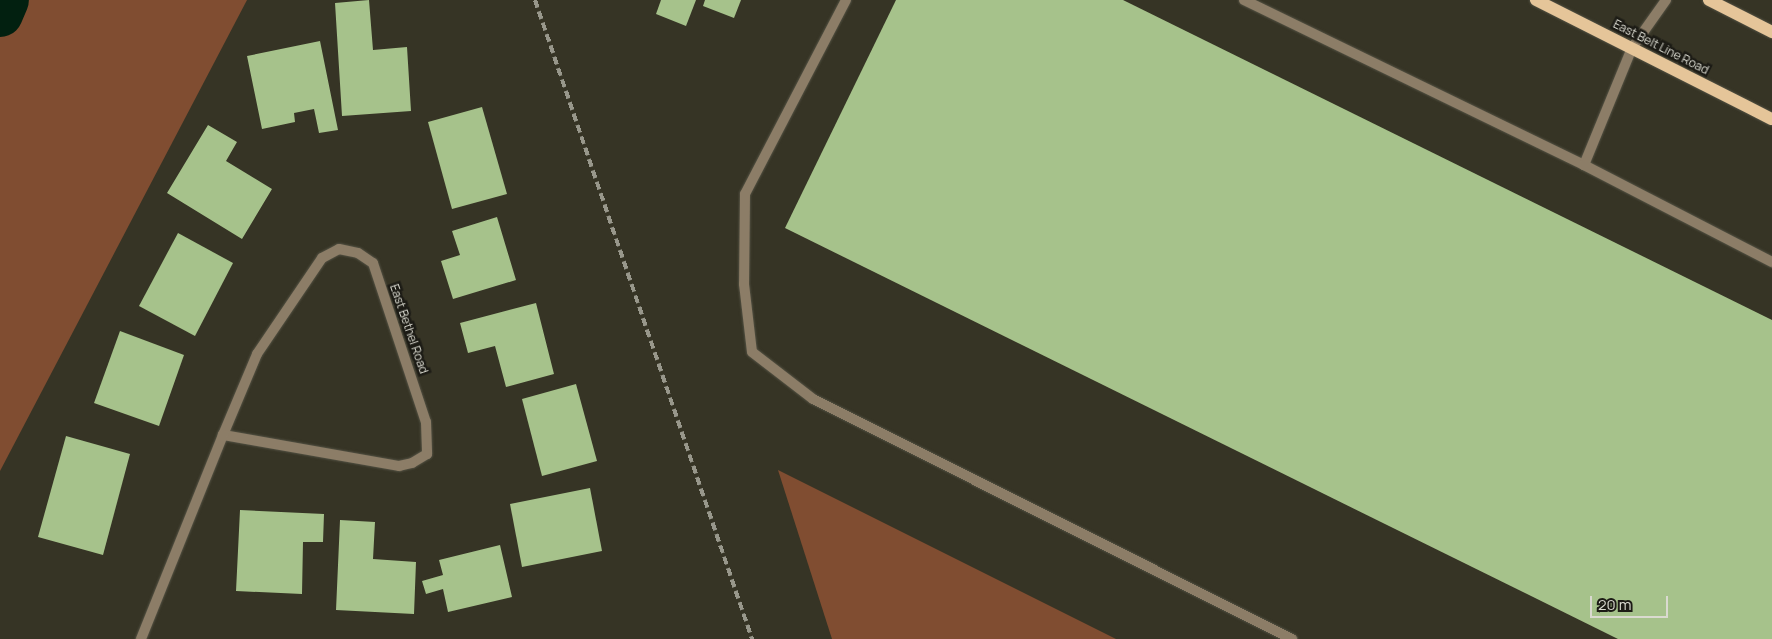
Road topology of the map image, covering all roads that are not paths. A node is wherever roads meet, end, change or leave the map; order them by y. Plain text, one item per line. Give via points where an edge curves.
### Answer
1 (846, 0) edge
2 (1244, 0) edge
3 (1536, 0) edge
4 (1666, 0) edge
5 (1709, 0) edge
6 (1772, 32) edge
7 (1632, 48) junction
8 (1772, 119) edge
9 (1584, 165) junction
10 (1772, 262) edge
11 (222, 435) junction
12 (141, 639) edge
13 (1292, 639) edge

1 - 13 street via 745,194 744,284 752,352 813,399
2 - 9 street
3 - 7 main road, East Belt Line Road
4 - 7 street
5 - 6 main road
7 - 8 main road, East Belt Line Road
7 - 9 street
9 - 10 street
11 - 11 street, East Bethel Road via 257,354 322,258 338,249 358,253 373,262 423,408 427,454 400,466
11 - 12 street, East Bethel Road

